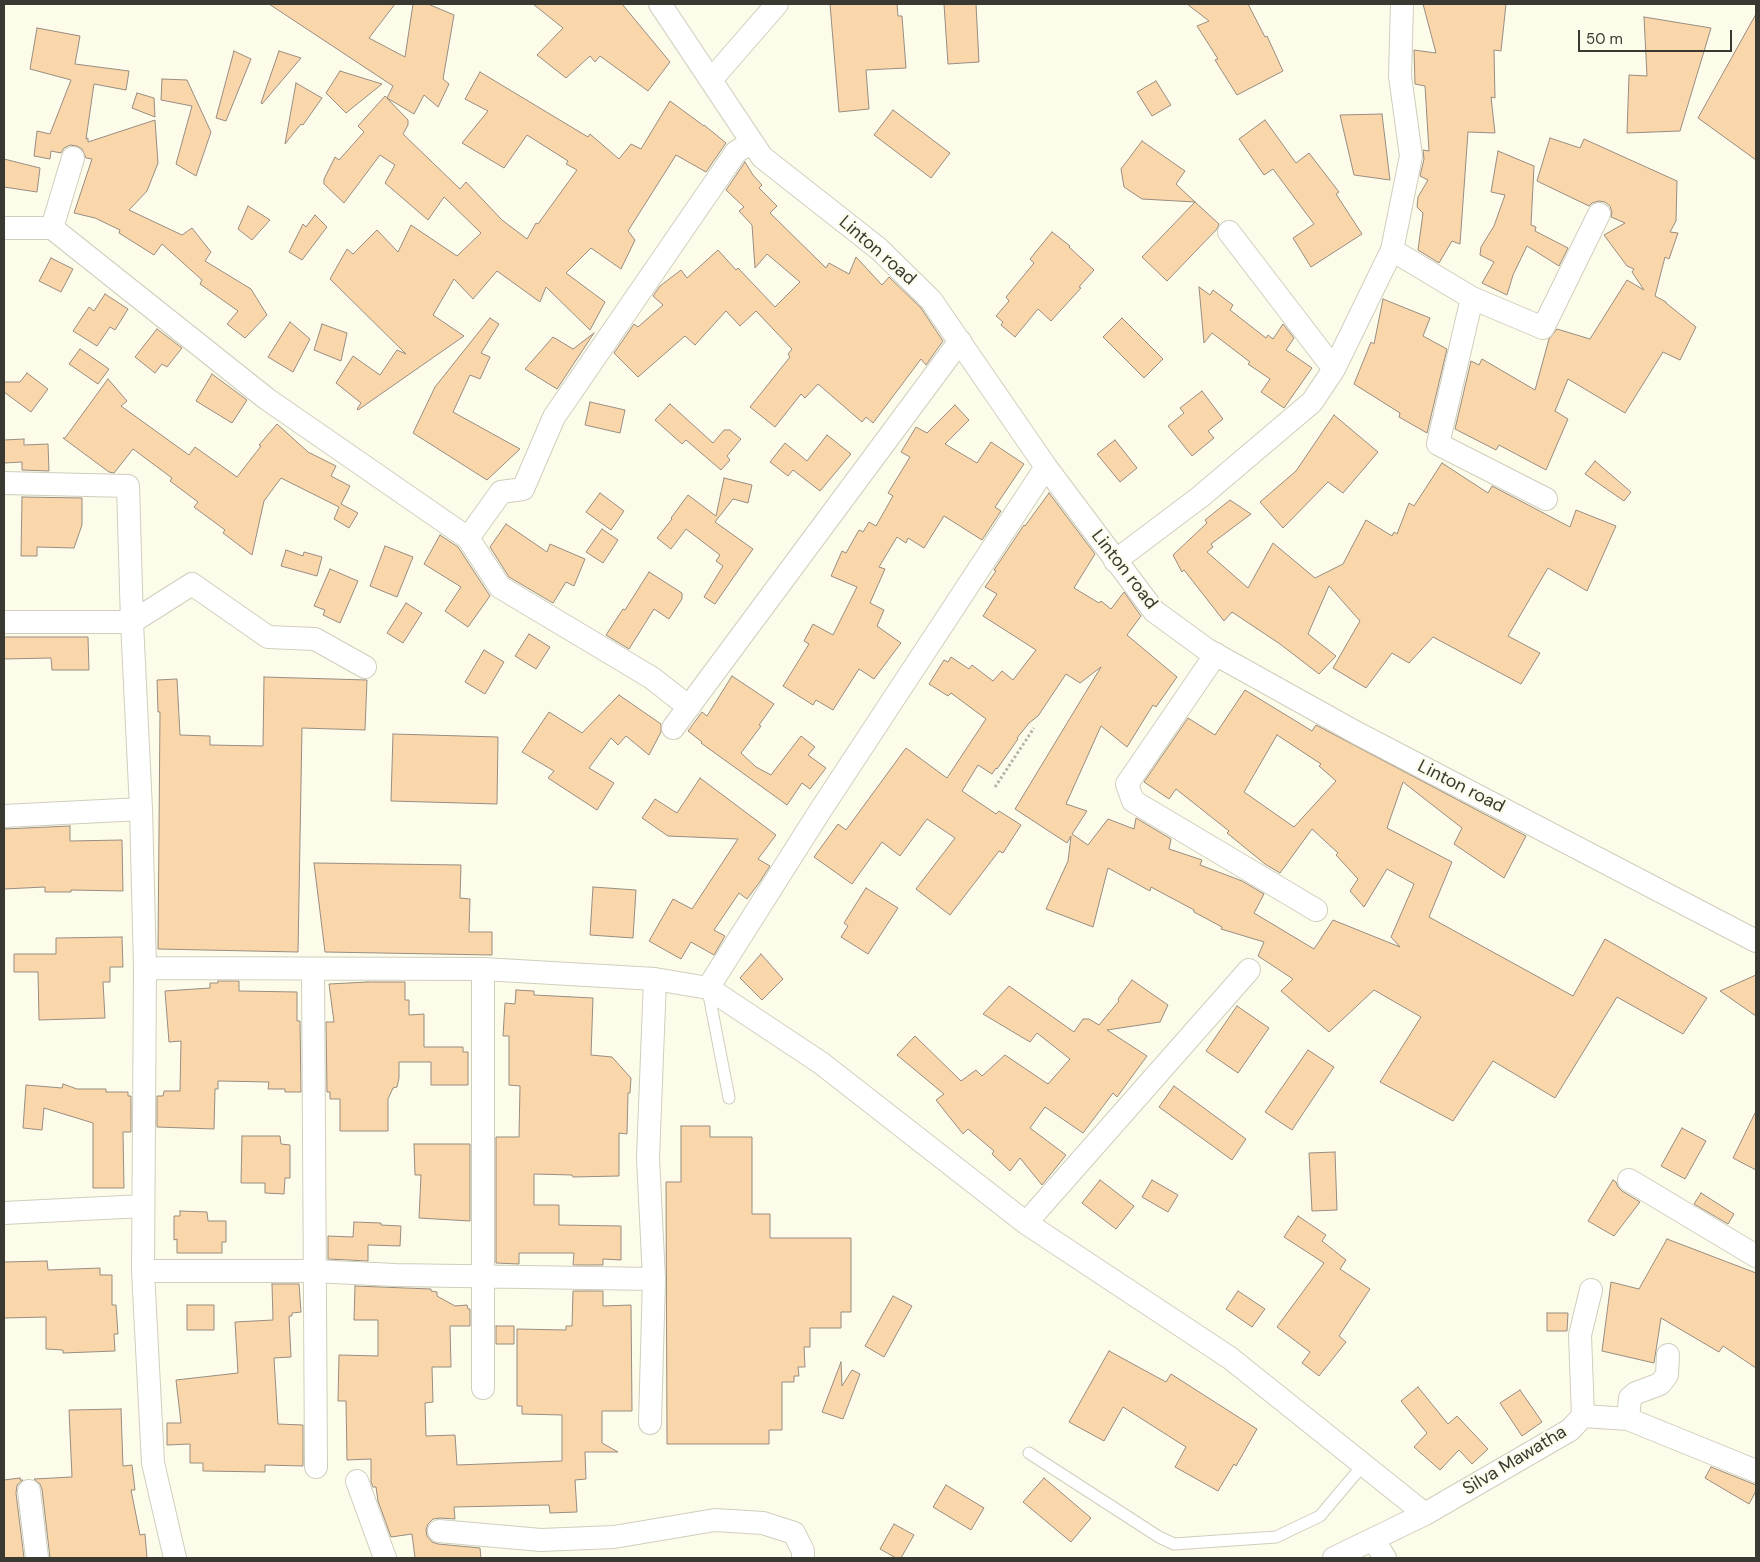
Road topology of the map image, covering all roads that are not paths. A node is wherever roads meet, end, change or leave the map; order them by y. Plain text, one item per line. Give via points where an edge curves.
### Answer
1 (660, 4) edge
2 (777, 4) edge
3 (1402, 4) edge
4 (711, 80) junction
5 (752, 142) junction
6 (73, 158) dead end
7 (1599, 214) dead end
8 (4, 228) edge
9 (52, 228) junction
10 (1228, 232) dead end
11 (1392, 250) junction
12 (1472, 298) junction
13 (960, 341) junction
14 (1334, 369) junction
15 (1046, 466) junction
16 (4, 483) edge
17 (1546, 499) dead end
18 (468, 538) junction
19 (1115, 561) junction
20 (4, 622) edge
21 (132, 622) junction
22 (1216, 654) junction
23 (365, 667) dead end
24 (689, 707) junction
25 (673, 728) dead end
26 (141, 809) junction
27 (4, 816) edge
28 (1316, 910) dead end
29 (1756, 941) edge
30 (144, 968) junction
31 (312, 969) junction
32 (483, 969) junction
33 (1249, 970) dead end
34 (656, 979) junction
35 (708, 988) junction
36 (729, 1098) dead end
37 (1629, 1180) dead end
38 (143, 1206) junction
39 (4, 1214) edge
40 (1026, 1223) junction
41 (1756, 1256) edge
42 (143, 1271) junction
43 (313, 1271) junction
44 (484, 1276) junction
45 (654, 1278) junction
46 (1591, 1290) dead end
47 (1668, 1356) dead end
48 (483, 1388) dead end
49 (1583, 1416) junction
50 (1628, 1419) junction
51 (650, 1423) dead end
52 (1029, 1453) dead end
53 (1362, 1464) junction
54 (316, 1467) dead end
55 (1756, 1472) edge
56 (357, 1481) dead end
57 (29, 1491) dead end
58 (1425, 1514) junction
59 (439, 1531) dead end
60 (1373, 1539) junction
61 (37, 1558) edge
62 (175, 1558) edge
63 (385, 1558) edge
64 (803, 1558) edge
65 (1334, 1558) edge
66 (1385, 1558) edge

1 - 4 street, Linton road
2 - 4 street
3 - 11 street via 1400,76 1411,156
4 - 5 street, Linton road
5 - 13 street, Linton road via 762,157 879,249 931,300
5 - 18 street via 736,152 554,417 523,489 501,492
6 - 9 street
7 - 12 street via 1543,328
8 - 9 street
9 - 18 street via 267,399
10 - 14 street
11 - 12 street
11 - 14 street
12 - 17 street via 1438,444
13 - 15 street, Linton road
13 - 24 street
14 - 19 street via 1312,402 1200,497
15 - 19 street, Linton road
15 - 35 street
16 - 21 street via 128,486
18 - 24 street via 500,587 652,678
19 - 22 street, Linton road via 1154,611
20 - 21 street
21 - 23 street via 192,584 268,636 315,640
21 - 26 street
22 - 28 street via 1126,784 1133,801
22 - 29 street, Linton road via 1357,733
24 - 25 street
26 - 27 street
26 - 30 street
30 - 31 street
30 - 38 street
31 - 32 street
31 - 43 street
32 - 34 street
32 - 44 street
33 - 40 street
34 - 35 street
34 - 45 street via 648,1158
35 - 36 lane
35 - 40 street via 820,1063
37 - 41 street
38 - 39 street
38 - 42 street
40 - 53 street via 1230,1358
42 - 43 street
42 - 62 street via 153,1463
43 - 44 street
43 - 54 street
44 - 45 street
44 - 48 street
45 - 51 street
46 - 49 street via 1580,1335
47 - 50 street via 1667,1375 1660,1384 1630,1398
49 - 50 street, Silva Mawatha
49 - 58 street, Silva Mawatha via 1570,1430
50 - 55 street, Silva Mawatha
52 - 53 lane via 1174,1544 1276,1537 1320,1516
53 - 58 street
56 - 63 street
57 - 61 street
58 - 60 street, Silva Mawatha
59 - 64 street via 541,1540 614,1537 715,1520 763,1523 794,1533 803,1550
60 - 65 street, Silva Mawatha
60 - 66 street

